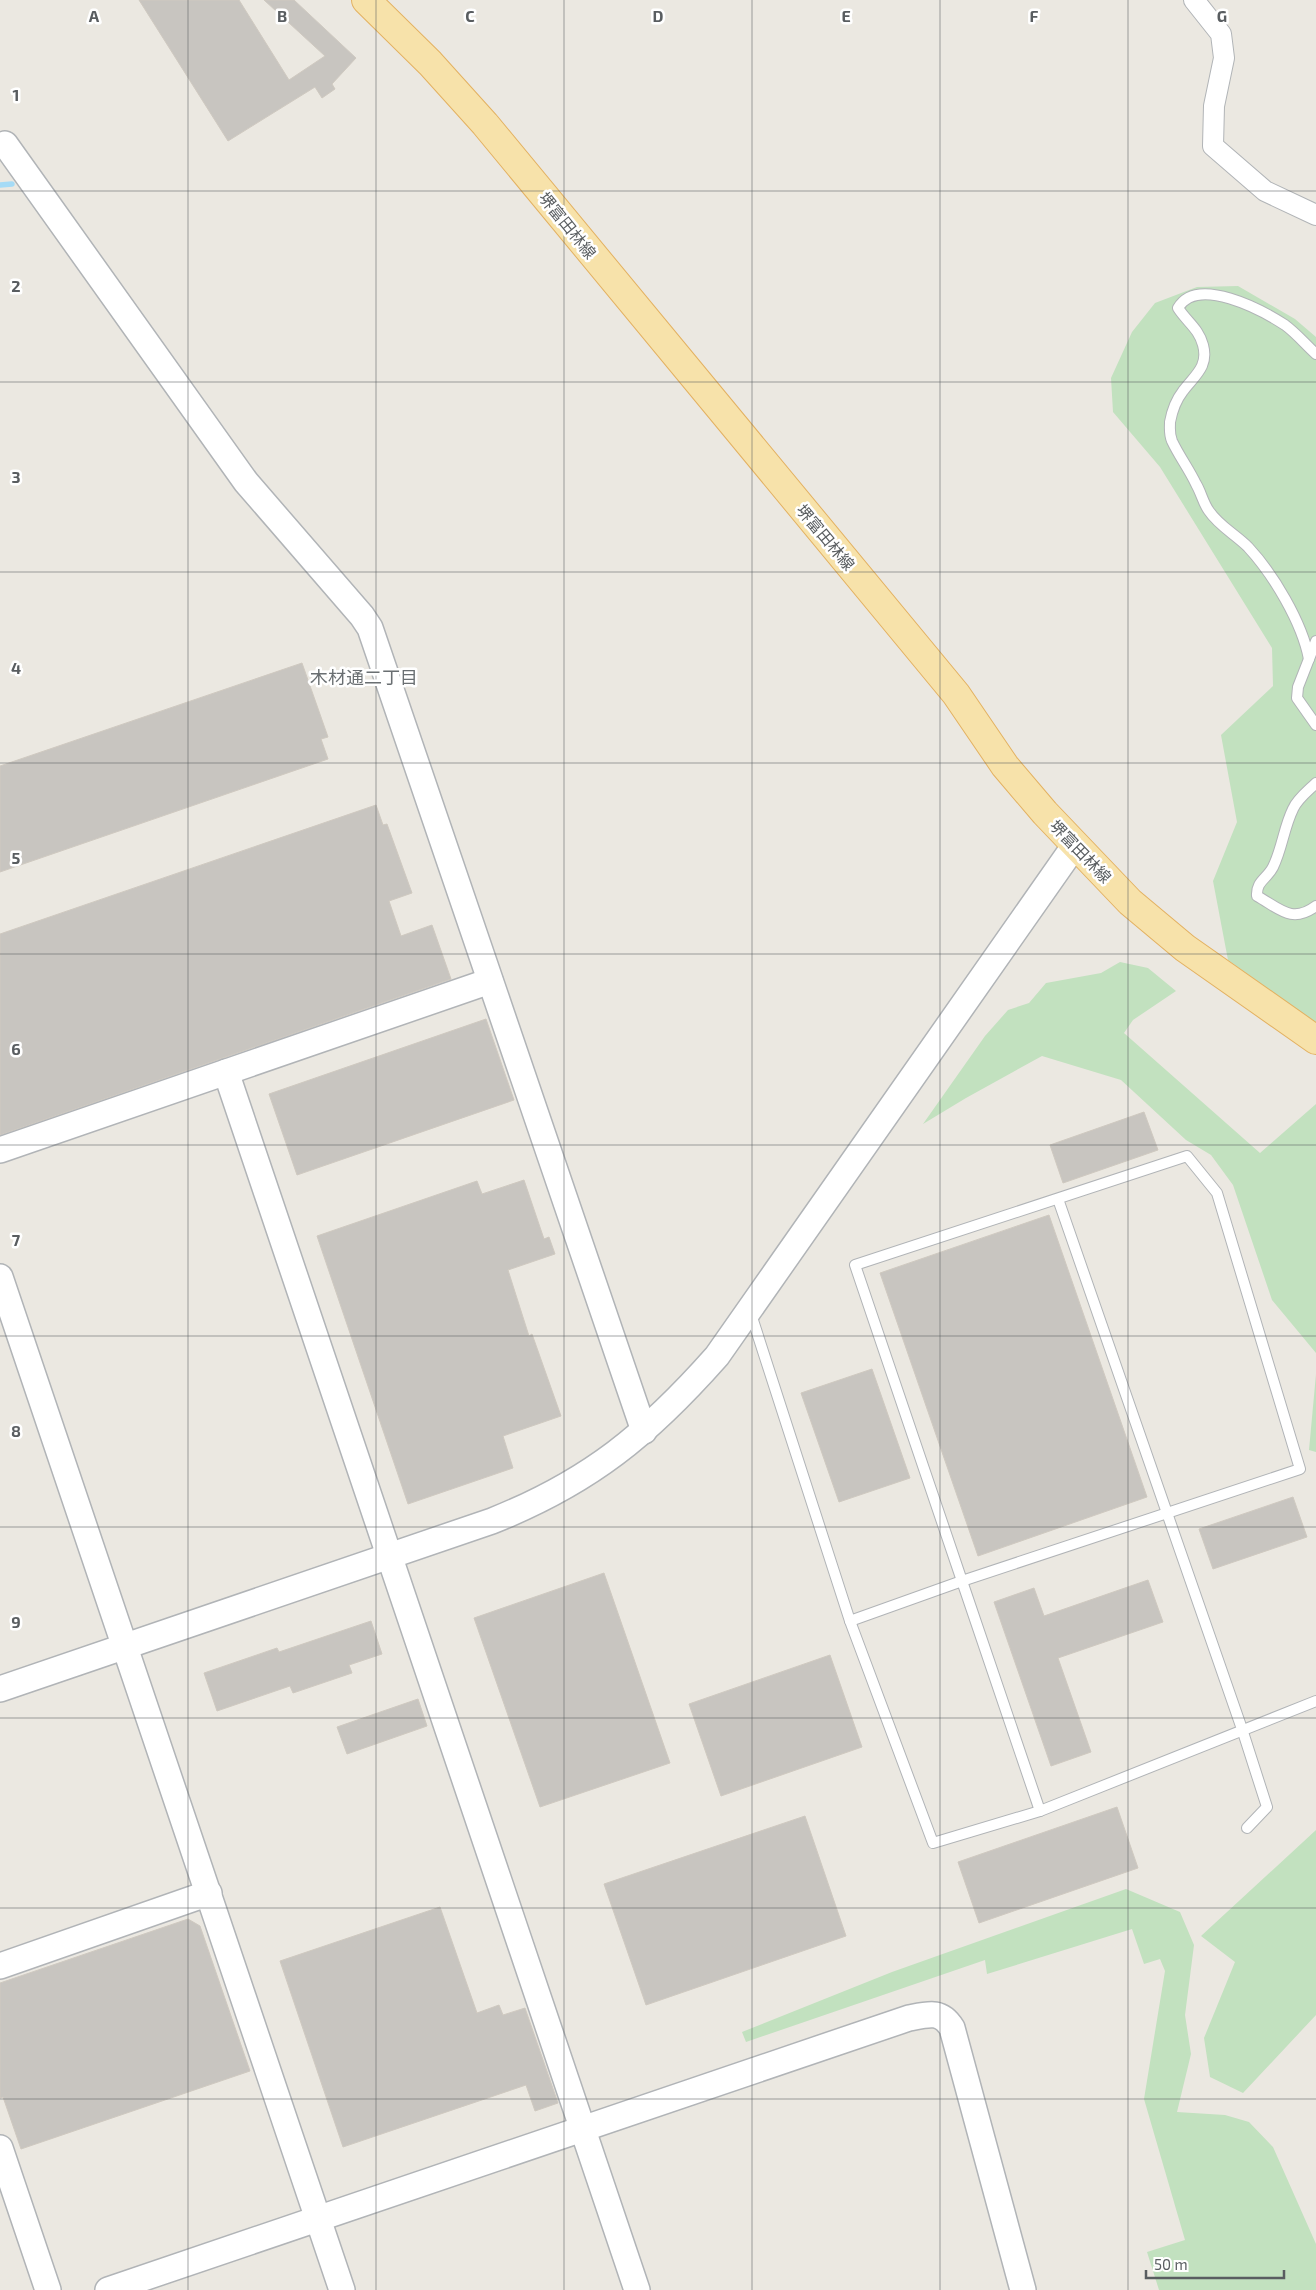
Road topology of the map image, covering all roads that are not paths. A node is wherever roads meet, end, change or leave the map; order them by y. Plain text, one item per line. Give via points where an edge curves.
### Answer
1 (366, 0) edge
2 (1194, 0) edge
3 (2, 137) edge
4 (1316, 214) edge
5 (1316, 354) edge
6 (1316, 641) edge
7 (1309, 659) junction
8 (1316, 725) edge
9 (1316, 783) edge
10 (1075, 845) junction
11 (1316, 906) edge
12 (490, 981) junction
13 (1316, 1040) edge
14 (226, 1072) junction
15 (0, 1150) edge
16 (1058, 1199) junction
17 (0, 1278) edge
18 (750, 1311) junction
19 (644, 1431) junction
20 (1167, 1513) junction
21 (390, 1556) junction
22 (962, 1581) junction
23 (850, 1621) junction
24 (125, 1646) junction
25 (0, 1689) edge
26 (1316, 1701) edge
27 (1242, 1729) junction
28 (1040, 1811) junction
29 (1247, 1828) dead end
30 (209, 1893) junction
31 (0, 1966) edge
32 (582, 2129) junction
33 (0, 2148) edge
34 (318, 2218) junction
35 (48, 2290) edge
36 (108, 2290) edge
37 (342, 2290) edge
38 (637, 2290) edge
39 (1023, 2290) edge

1 - 10 main road, 堺富田林線 via 430,62 491,131 956,694 1004,766
2 - 4 street via 1220,34 1224,58 1214,106 1214,146 1265,191
3 - 12 street via 246,482 370,628
5 - 7 lane via 1286,326 1232,297 1194,296 1178,308 1197,329 1204,346 1204,358 1201,370 1177,400 1169,433 1207,510 1258,559 1282,596 1304,636
6 - 7 lane
7 - 8 lane via 1297,698
9 - 11 lane via 1293,808 1279,855 1271,871 1256,888 1257,896 1293,915 1304,915
10 - 13 main road, 堺富田林線 via 1156,926
10 - 18 street
12 - 14 street
12 - 19 street
14 - 15 street
14 - 21 street
16 - 20 lane
16 - 20 lane via 1187,1156 1217,1194 1300,1469
16 - 22 lane via 855,1265
17 - 24 street
18 - 19 street via 690,1387
18 - 23 lane
19 - 21 street via 606,1462 549,1496 492,1521
20 - 22 lane
20 - 27 lane
21 - 24 street
21 - 32 street
22 - 23 lane
22 - 28 lane
23 - 28 lane via 933,1843
24 - 25 street
24 - 30 street
26 - 27 lane
27 - 28 lane
27 - 29 lane via 1267,1807
30 - 31 street
30 - 34 street
32 - 34 street
32 - 38 street
32 - 39 street via 910,2018 937,2015 946,2019 954,2034
33 - 35 street
34 - 36 street
34 - 37 street

